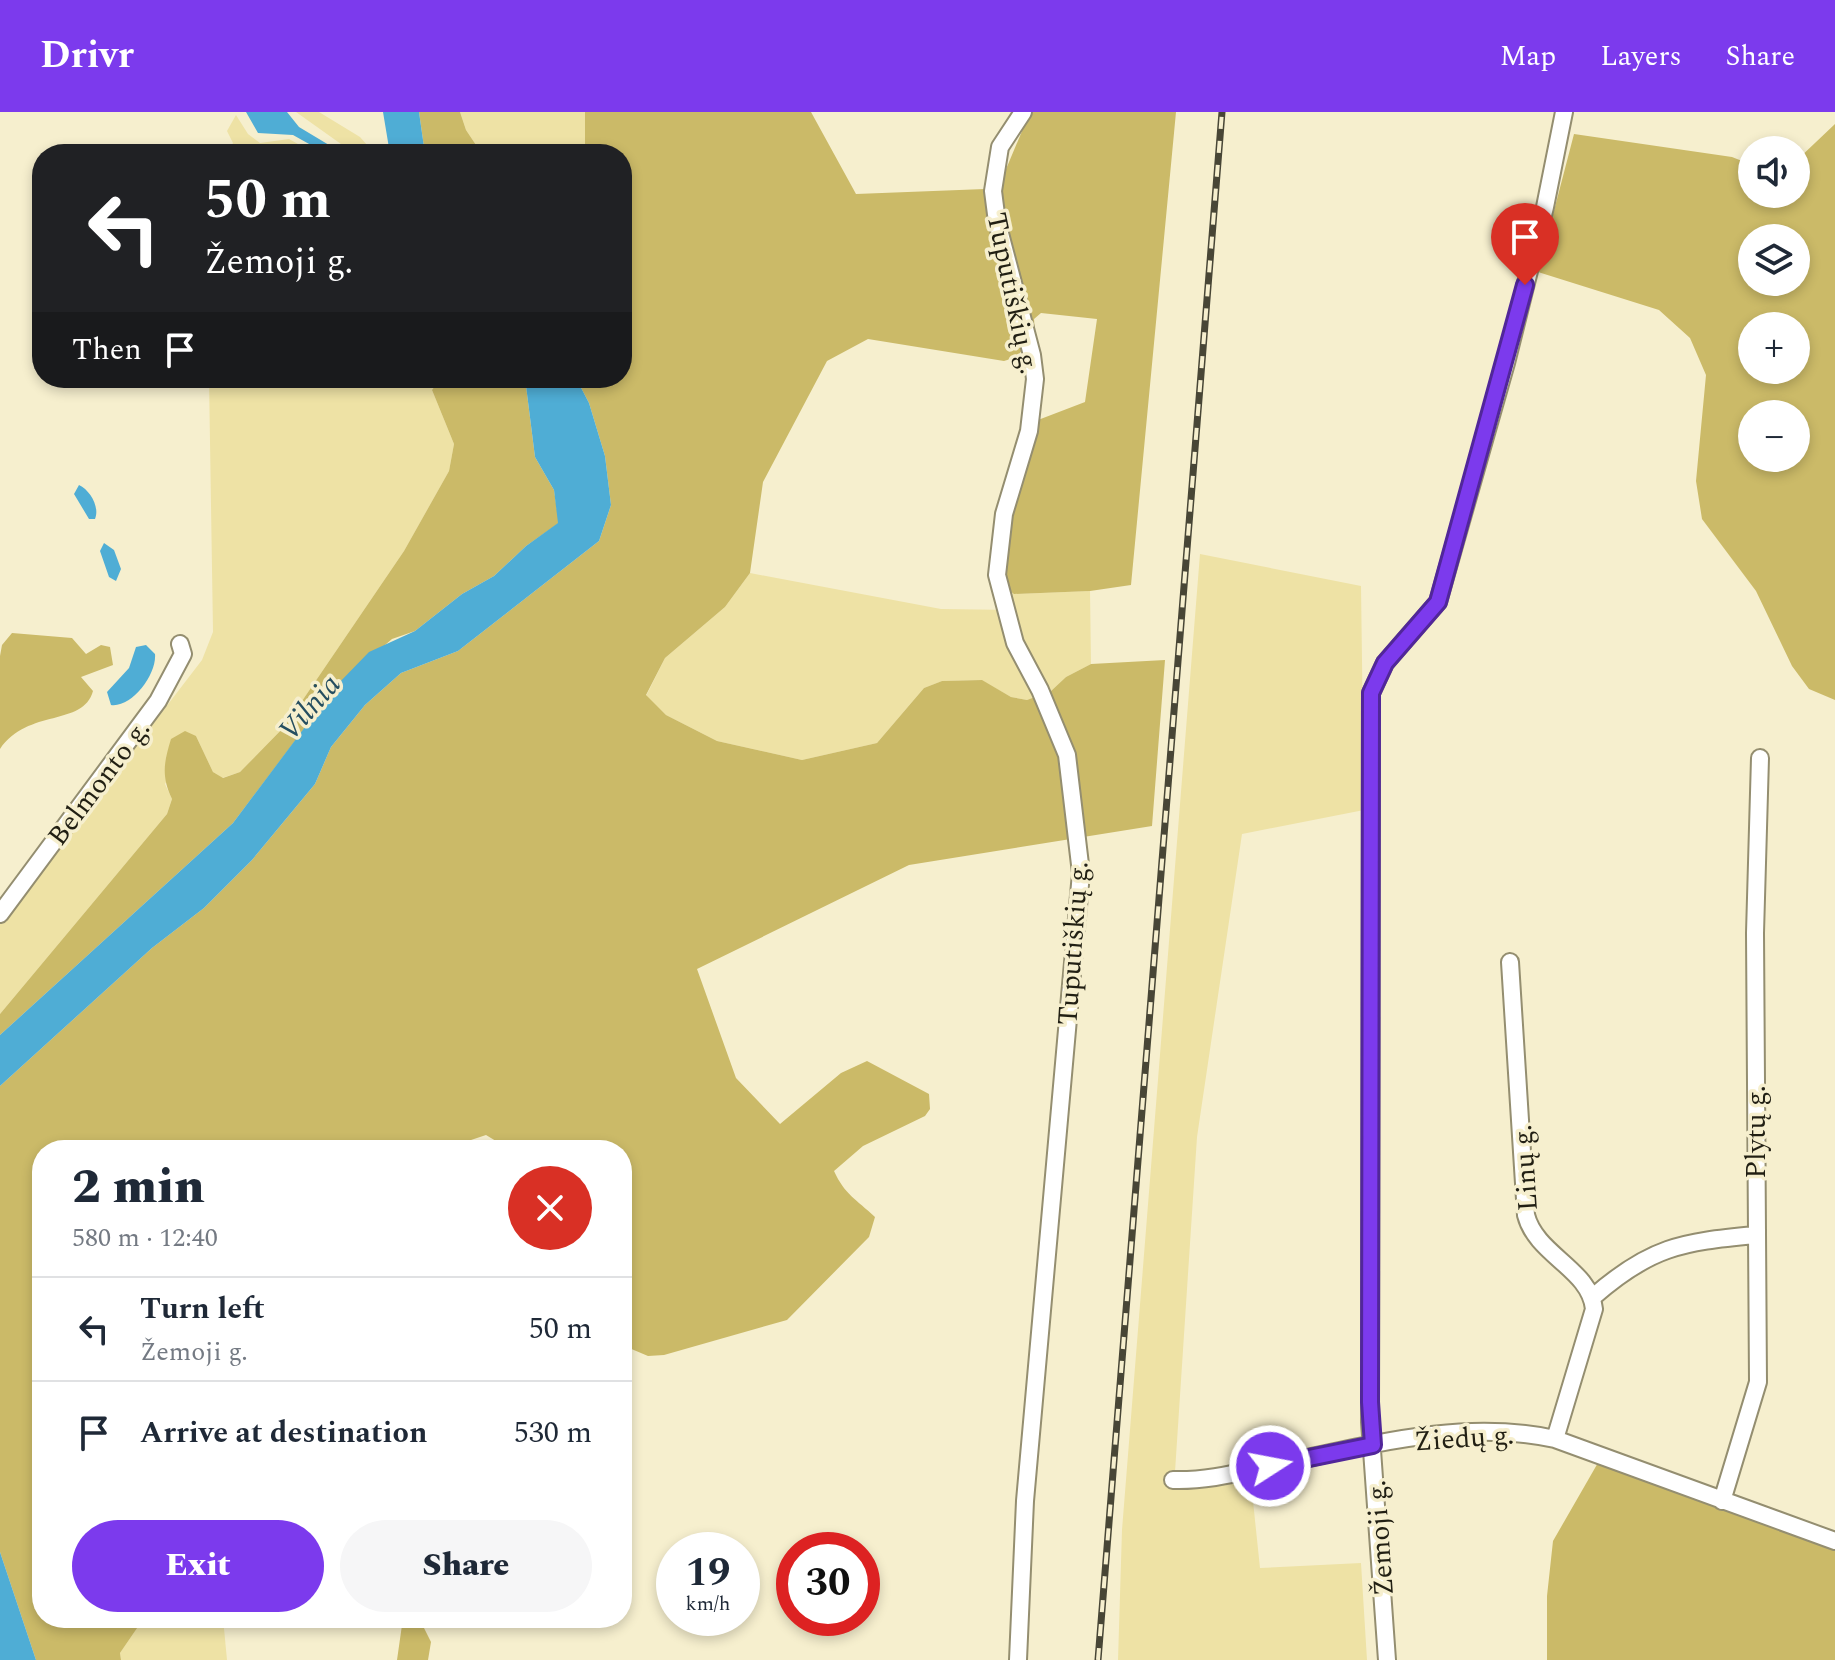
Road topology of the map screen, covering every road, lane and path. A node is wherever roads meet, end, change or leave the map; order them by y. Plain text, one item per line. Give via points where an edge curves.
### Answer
1 (1023, 112) edge
2 (1564, 112) edge
3 (180, 644) dead end
4 (1760, 758) dead end
5 (0, 914) edge
6 (1510, 962) dead end
7 (1755, 1235) junction
8 (1593, 1297) junction
9 (1555, 1439) junction
10 (1373, 1445) junction
11 (1173, 1480) dead end
12 (1722, 1501) junction
13 (1835, 1541) edge
14 (1018, 1660) edge
15 (1387, 1660) edge

1 - 14 street, Tuputiškių g. via 1000,147 993,191 1035,379 1029,431 1004,514 997,575 1015,643 1067,755 1081,873 1025,1501
2 - 10 street, Žemoji g. via 1506,363 1438,602 1385,663 1371,693
3 - 5 street, Belmonto g. via 180,664 158,701
4 - 7 street, Plytų g.
6 - 8 street, Linų g. via 1529,1228
7 - 8 street via 1691,1241 1663,1250 1620,1274
7 - 12 street, Plytų g. via 1758,1382
8 - 9 street via 1592,1322
9 - 10 street, Žiedų g. via 1494,1429
9 - 12 street, Žiedų g.
10 - 11 street, Žiedų g. via 1204,1481
10 - 15 street, Žemoji g.
12 - 13 street, Žiedų g.

